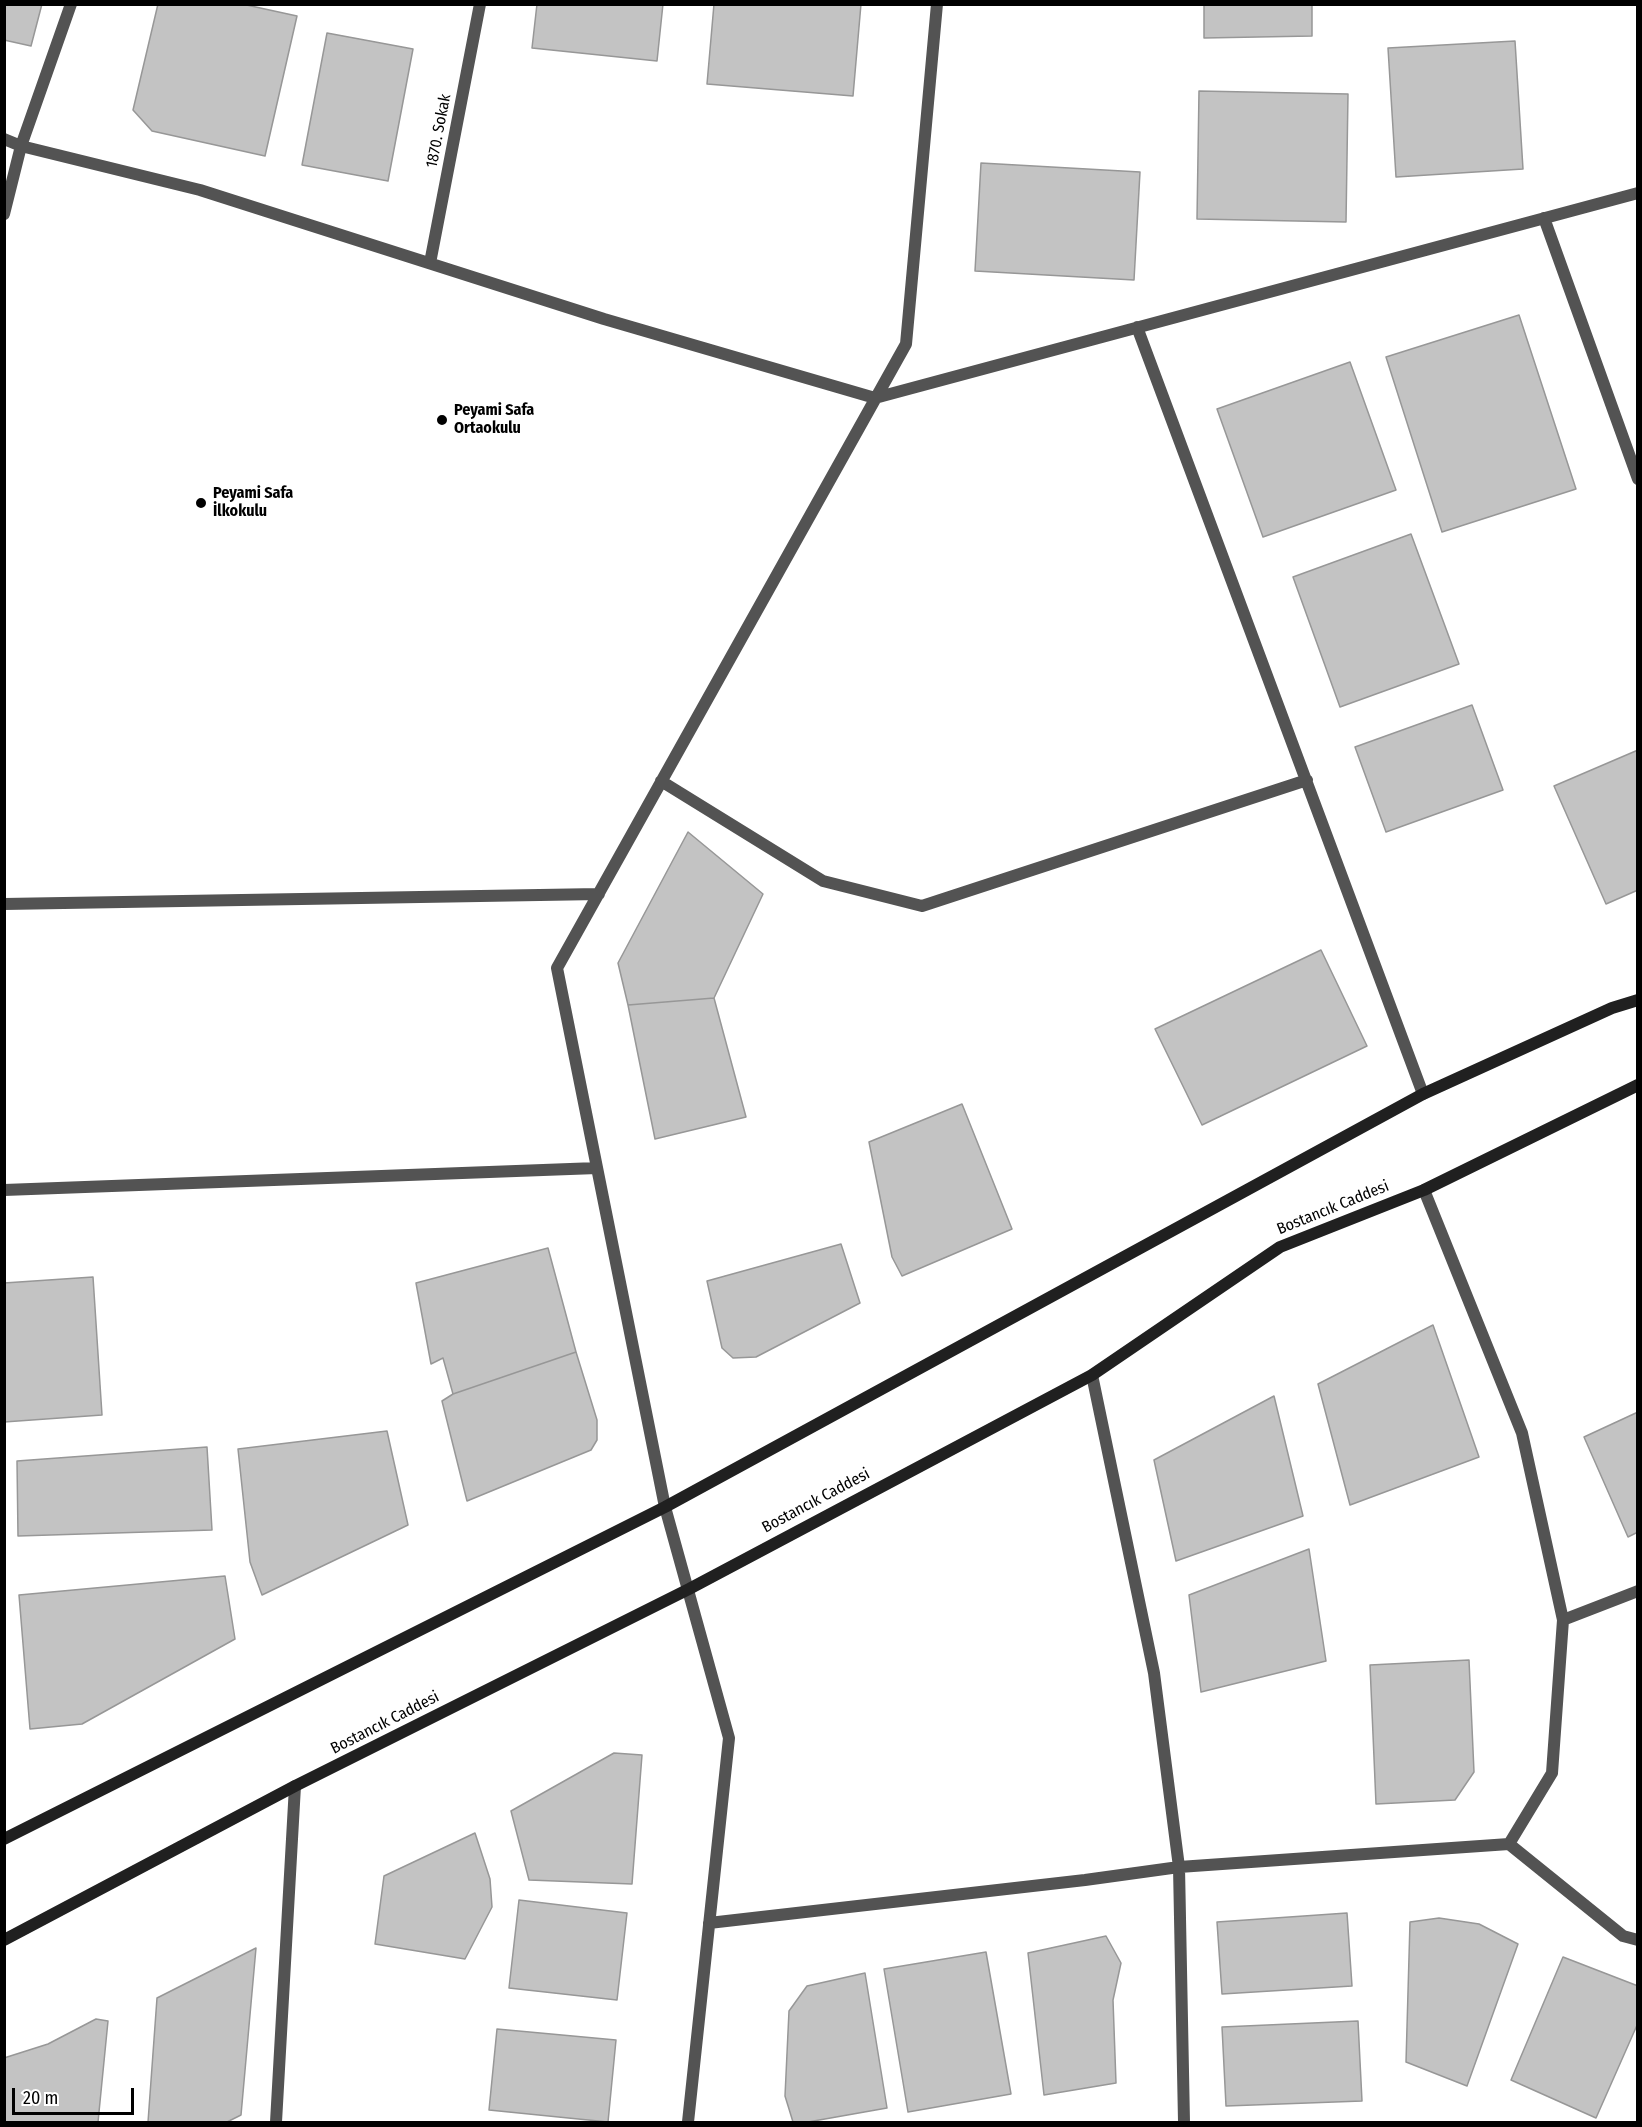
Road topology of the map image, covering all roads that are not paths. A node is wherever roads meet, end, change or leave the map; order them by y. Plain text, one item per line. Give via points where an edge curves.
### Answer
1 (71, 4) edge
2 (480, 4) edge
3 (937, 4) edge
4 (4, 139) edge
5 (21, 146) junction
6 (1638, 193) edge
7 (4, 214) edge
8 (1544, 218) junction
9 (430, 263) junction
10 (1137, 327) junction
11 (875, 398) junction
12 (1638, 479) edge
13 (1307, 780) junction
14 (661, 781) junction
15 (598, 894) junction
16 (4, 904) edge
17 (1638, 1000) edge
18 (1638, 1085) edge
19 (1423, 1094) junction
20 (597, 1168) junction
21 (4, 1190) edge
22 (1424, 1190) junction
23 (1092, 1375) junction
24 (664, 1507) junction
25 (689, 1589) junction
26 (1638, 1591) edge
27 (1563, 1620) junction
28 (295, 1786) junction
29 (4, 1839) edge
30 (1509, 1844) junction
31 (1179, 1867) junction
32 (709, 1923) junction
33 (4, 1940) edge
34 (1638, 1940) edge
35 (276, 2122) edge
36 (688, 2122) edge
37 (1184, 2122) edge

1 - 5 street
2 - 9 street, 1870. Sokak
3 - 11 street via 906,344
4 - 5 street
5 - 7 street
5 - 9 street via 200,190
6 - 8 street
8 - 10 street
8 - 12 street
9 - 11 street via 604,319
10 - 11 street
10 - 13 street
11 - 14 street
13 - 14 street via 922,906 824,881
13 - 19 street
14 - 15 street
15 - 16 street
15 - 20 street via 558,968
17 - 19 main road via 1612,1008
18 - 22 main road, Bostancık Caddesi
19 - 24 main road
20 - 21 street
20 - 24 street
22 - 23 main road, Bostancık Caddesi via 1280,1247
22 - 27 street via 1522,1433
23 - 25 main road, Bostancık Caddesi
23 - 31 street via 1154,1673
24 - 25 street
24 - 29 main road
25 - 28 main road, Bostancık Caddesi
25 - 32 street via 729,1738
26 - 27 street
27 - 30 street via 1552,1773
28 - 33 main road, Bostancık Caddesi
28 - 35 street
30 - 31 street
30 - 34 street via 1623,1936
31 - 32 street
31 - 37 street
32 - 36 street

